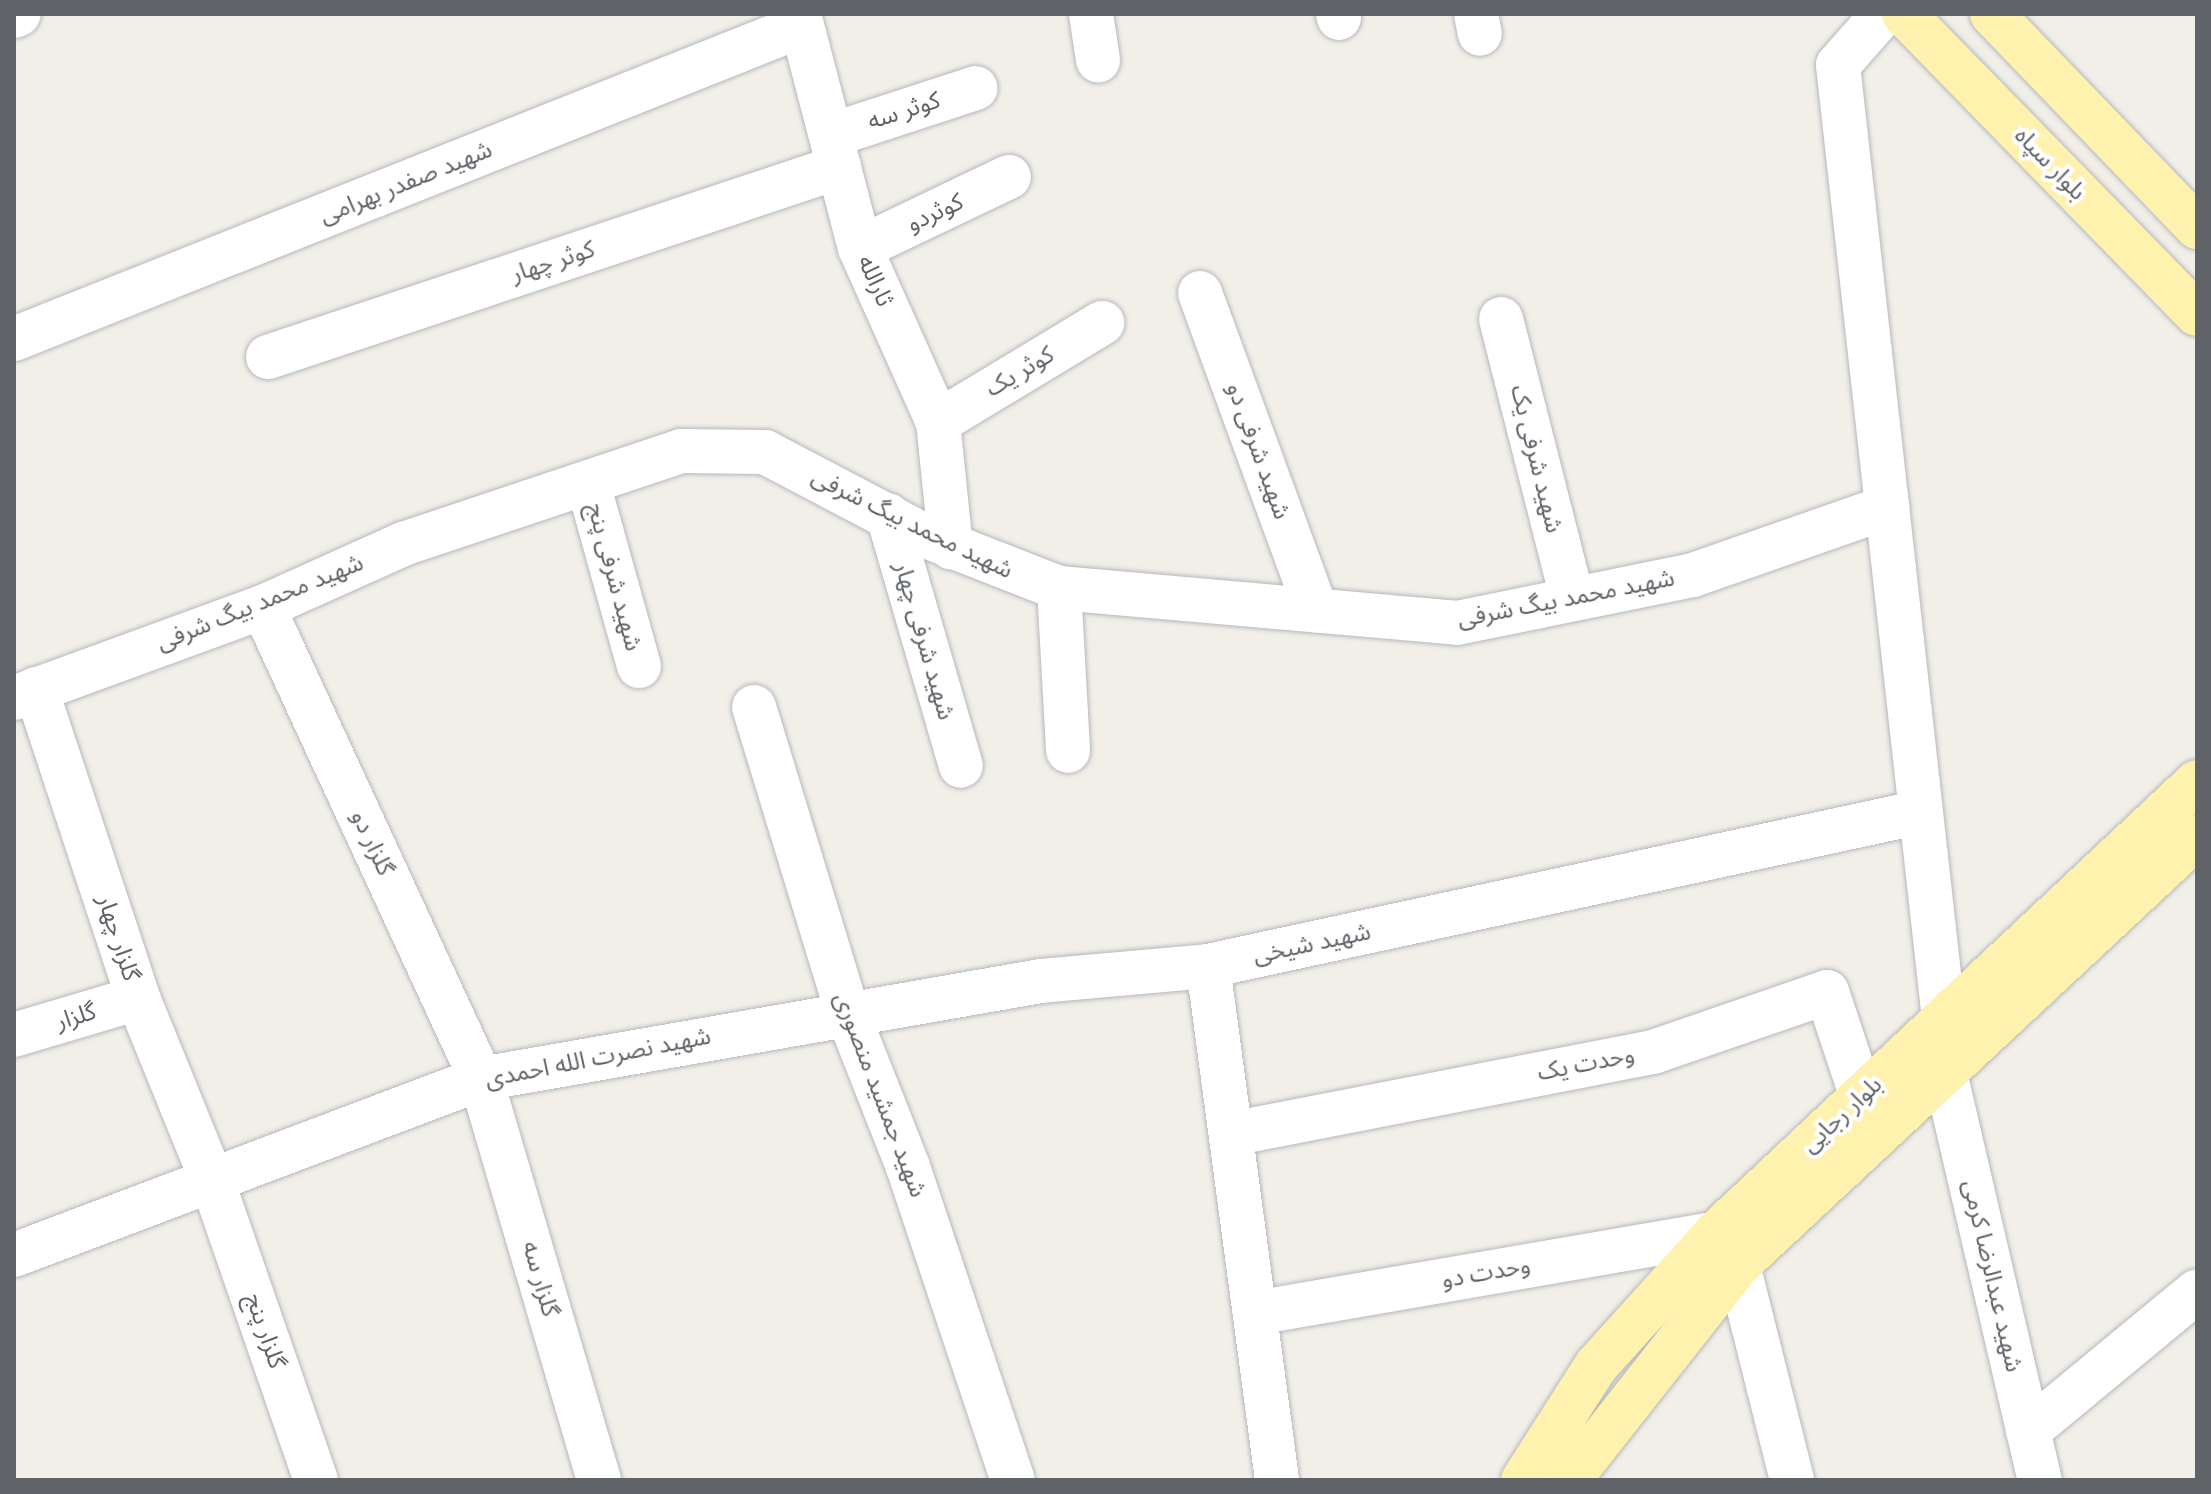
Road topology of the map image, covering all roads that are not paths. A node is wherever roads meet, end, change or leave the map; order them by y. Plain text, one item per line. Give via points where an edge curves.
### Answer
1 (1091, 14) edge
2 (1883, 14) edge
3 (1904, 14) edge
4 (1992, 14) edge
5 (798, 20) edge
6 (1098, 60) dead end
7 (976, 88) dead end
8 (836, 151) junction
9 (1009, 177) dead end
10 (2197, 227) edge
11 (860, 248) junction
12 (1200, 293) dead end
13 (2197, 314) edge
14 (1501, 319) dead end
15 (1102, 323) dead end
16 (14, 339) edge
17 (268, 357) dead end
18 (938, 422) junction
19 (589, 487) junction
20 (1887, 507) junction
21 (888, 515) junction
22 (951, 547) junction
23 (1059, 588) junction
24 (1572, 598) junction
25 (263, 607) junction
26 (1316, 610) junction
27 (639, 666) dead end
28 (25, 693) edge
29 (754, 707) dead end
30 (1068, 751) dead end
31 (961, 766) dead end
32 (2197, 782) edge
33 (1921, 812) junction
34 (2197, 837) edge
35 (1208, 966) junction
36 (138, 998) junction
37 (847, 1012) junction
38 (1944, 1019) junction
39 (14, 1035) edge
40 (1945, 1073) junction
41 (481, 1079) junction
42 (1862, 1097) junction
43 (1231, 1134) junction
44 (213, 1183) junction
45 (1727, 1249) junction
46 (14, 1255) edge
47 (2197, 1291) edge
48 (1255, 1313) junction
49 (2028, 1431) junction
50 (316, 1480) edge
51 (599, 1480) edge
52 (1013, 1480) edge
53 (1277, 1480) edge
54 (1523, 1480) edge
55 (1569, 1480) edge
56 (1792, 1480) edge
57 (2040, 1480) edge

1 - 6 street
2 - 20 street via 1838,65
3 - 13 main road, بلوار سپاه
4 - 10 main road
5 - 8 street, ثارالله
5 - 16 street, شهید صفدر بهرامی
7 - 8 street, کوثر سه
8 - 11 street, ثارالله
8 - 17 street, کوثر چهار
9 - 11 street, کوثردو
11 - 18 street, ثارالله
12 - 26 street, شهید شرفی دو
14 - 24 street, شهید شرفی یک
15 - 18 street, کوثر یک
18 - 22 street, ثارالله
19 - 21 street, شهید محمد بیگ شرفی via 681,451 765,452
19 - 25 street, شهید محمد بیگ شرفی via 403,544
19 - 27 street, شهید شرفی پنج
20 - 24 street, شهید محمد بیگ شرفی via 1693,575
20 - 33 street
21 - 22 street, شهید محمد بیگ شرفی
21 - 31 street, شهید شرفی چهار
22 - 23 street, شهید محمد بیگ شرفی
23 - 26 street, شهید محمد بیگ شرفی
23 - 30 street
24 - 26 street, شهید محمد بیگ شرفی via 1457,623
25 - 28 street, شهید محمد بیگ شرفی
25 - 41 street, گلزار دو
28 - 36 street, گلزار چهار
29 - 37 street, شهید جمشید منصوری
32 - 38 main road, بلوار رجایی
33 - 35 street, شهید شیخی
33 - 38 street
34 - 40 main road, بلوار رجایی
35 - 37 street, شهید نصرت الله احمدی via 1041,981
35 - 43 street
36 - 39 street, گلزار
36 - 44 street, گلزار چهار
37 - 41 street, شهید نصرت الله احمدی
37 - 52 street, شهید جمشید منصوری via 908,1167
38 - 42 main road, بلوار رجایی
40 - 45 main road, بلوار رجایی
40 - 49 street, شهید عبدالرضا کرمی
41 - 44 street, شهید نصرت الله احمدی
41 - 51 street, گلزار سه
42 - 43 street, وحدت یک via 1827,992 1653,1052
42 - 45 main road, بلوار رجایی
43 - 48 street
44 - 46 street, شهید نصرت الله احمدی
44 - 50 street, گلزار پنج
45 - 48 street, وحدت دو
45 - 54 main road, بلوار رجایی via 1596,1366
45 - 55 main road, بلوار رجایی
45 - 56 street
47 - 49 street
48 - 53 street
49 - 57 street, شهید عبدالرضا کرمی

